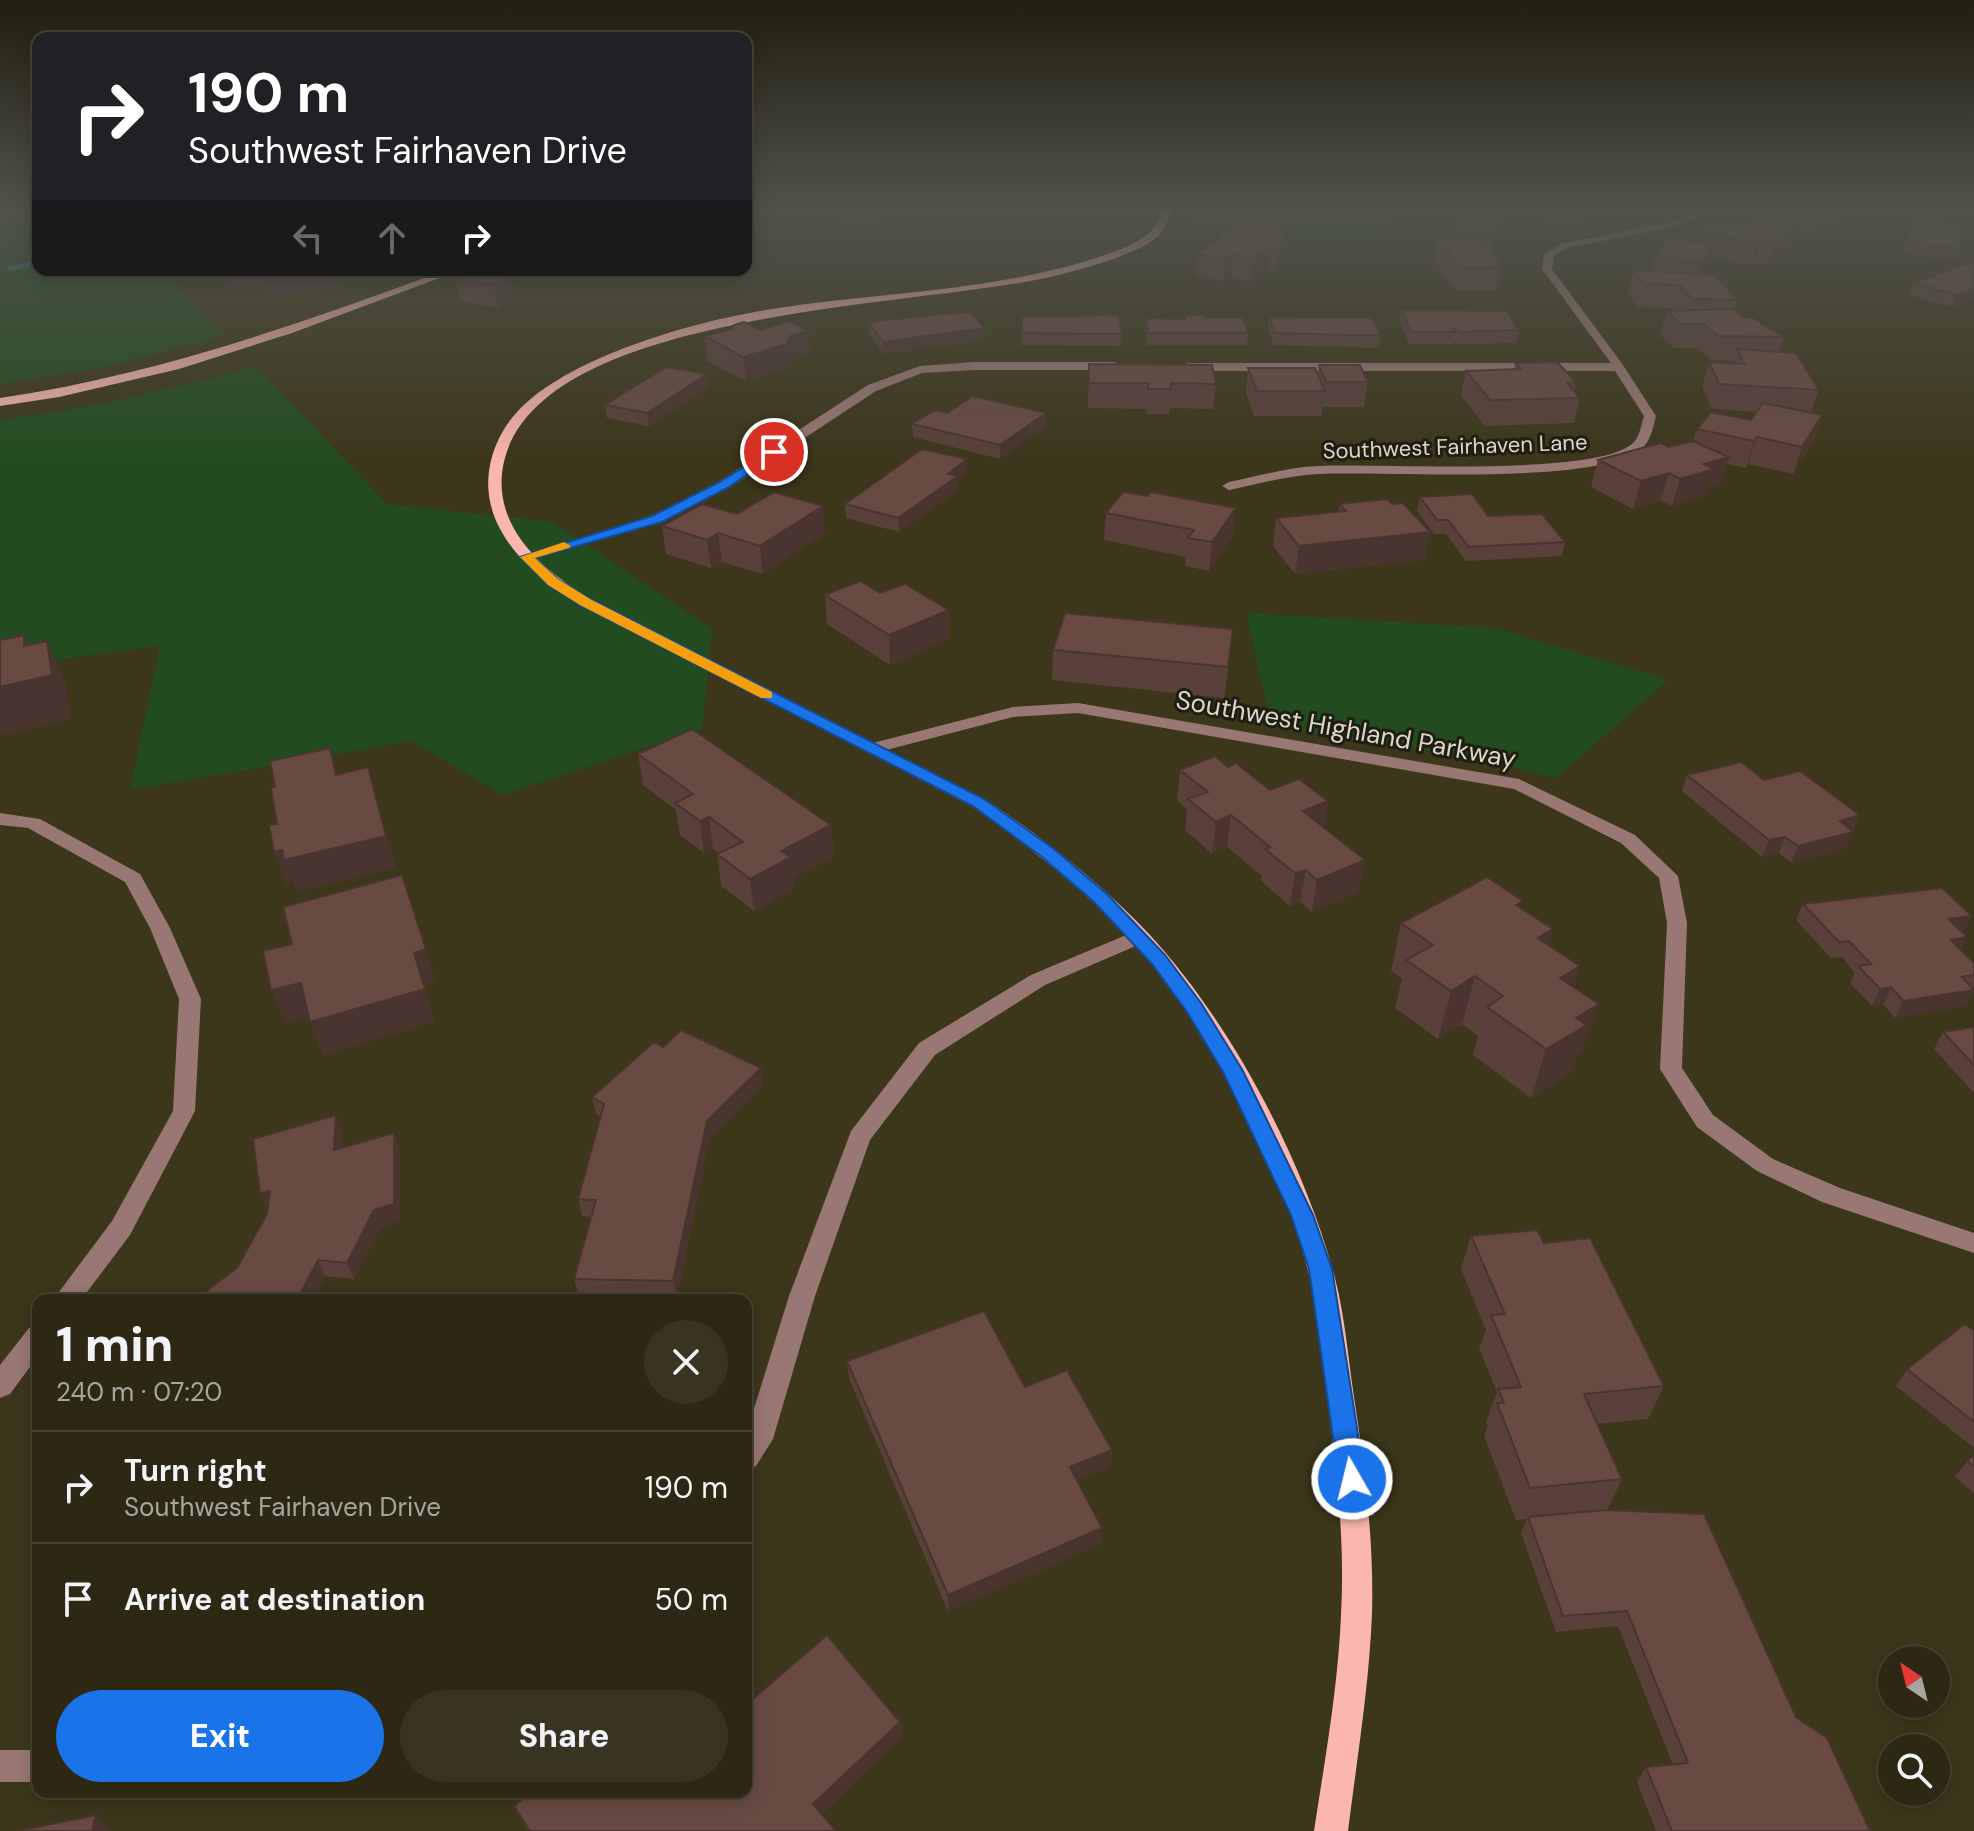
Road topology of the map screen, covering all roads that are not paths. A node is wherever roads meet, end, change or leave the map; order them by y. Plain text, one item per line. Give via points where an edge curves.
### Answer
1 (392, 292) edge
2 (927, 292) edge
3 (1564, 292) edge
4 (1132, 366) edge
5 (1179, 367) edge
6 (1619, 367) junction
7 (0, 402) edge
8 (1229, 486) dead end
9 (526, 557) junction
10 (871, 749) junction
11 (0, 819) edge
12 (1138, 937) junction
13 (1974, 1243) edge
14 (71, 1294) edge
15 (32, 1344) edge
16 (0, 1386) edge
17 (752, 1449) edge
18 (0, 1766) edge
19 (32, 1766) edge
20 (1331, 1831) edge

1 - 7 main road via 201,359
2 - 9 main road via 739,319 645,344 536,399 509,426 498,447 495,486 508,537
3 - 6 street
4 - 9 street via 920,370 872,388 725,484 657,519
5 - 6 street
6 - 8 street, Southwest Fairhaven Lane via 1650,416 1636,448 1608,460 1563,466 1316,470
9 - 10 main road via 585,602
10 - 12 main road via 979,803 1016,828
10 - 13 street, Southwest Highland Parkway via 1013,712 1078,708 1519,784 1628,839 1668,876 1677,923 1671,1069 1705,1121 1765,1165 1831,1195
11 - 14 street via 33,823 133,878 190,999 184,1111 121,1228
12 - 17 street via 1038,980 927,1049 859,1137
12 - 20 main road via 1177,982 1233,1071 1302,1215 1320,1269 1356,1506 1358,1588
15 - 16 street
18 - 19 street

